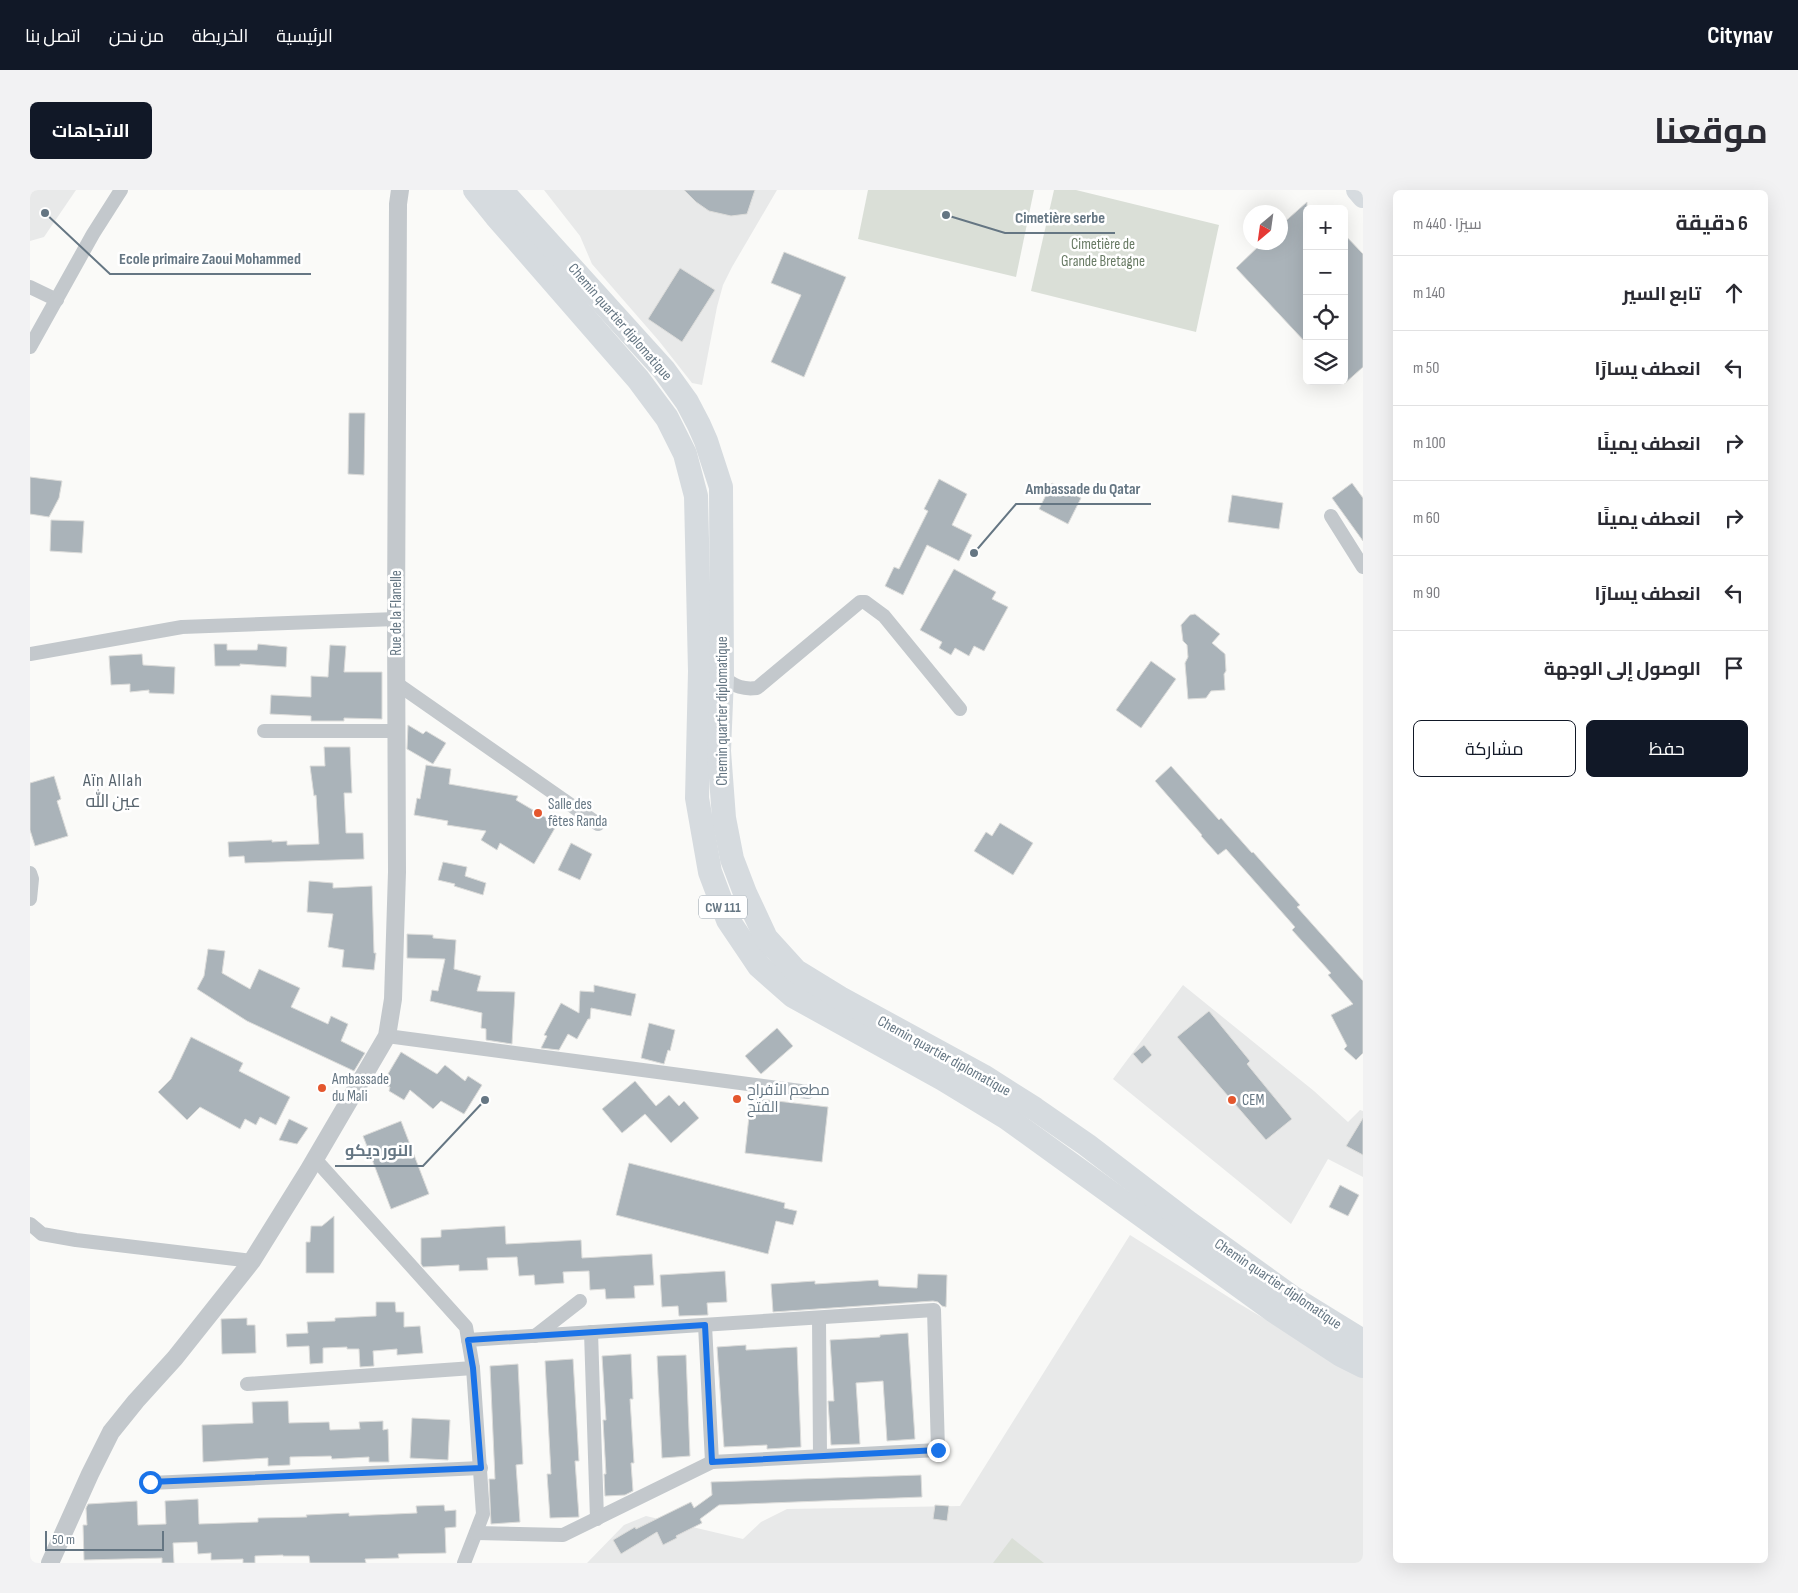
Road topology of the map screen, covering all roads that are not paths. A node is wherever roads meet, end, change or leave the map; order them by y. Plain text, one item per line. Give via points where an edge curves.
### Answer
1 (121, 190) edge
2 (400, 190) edge
3 (475, 190) edge
4 (502, 190) edge
5 (1357, 190) edge
6 (1363, 197) edge
7 (30, 287) edge
8 (57, 300) junction
9 (30, 348) edge
10 (1331, 516) dead end
11 (1363, 567) edge
12 (396, 619) junction
13 (30, 654) edge
14 (722, 677) junction
15 (396, 682) junction
16 (960, 709) dead end
17 (264, 731) dead end
18 (396, 731) junction
19 (598, 824) dead end
20 (30, 872) edge
21 (30, 899) edge
22 (387, 1036) junction
23 (808, 1092) dead end
24 (315, 1159) junction
25 (30, 1224) edge
26 (252, 1261) junction
27 (580, 1301) dead end
28 (819, 1318) junction
29 (705, 1325) junction
30 (591, 1332) junction
31 (534, 1336) junction
32 (468, 1340) junction
33 (1363, 1341) edge
34 (1363, 1366) edge
35 (473, 1368) junction
36 (247, 1384) dead end
37 (820, 1456) junction
38 (712, 1462) junction
39 (481, 1468) junction
40 (150, 1482) dead end
41 (596, 1519) junction
42 (476, 1533) junction
43 (50, 1563) edge
44 (464, 1563) edge

1 - 8 street
2 - 12 street, Rue de la Flanelle
3 - 34 highway, CW 111 via 638,379 666,418 685,454 696,496 700,671 697,798 710,872 728,920 759,966 793,996 1007,1118 1274,1311
4 - 14 highway, Chemin quartier diplomatique / CW 111 via 664,370 687,402 706,440 721,487
5 - 6 main road
7 - 8 street
8 - 9 street
10 - 11 street
12 - 13 street via 182,627
12 - 15 street, Rue de la Flanelle
14 - 16 street via 745,690 757,688 860,602 865,602 884,616
14 - 33 highway, Chemin quartier diplomatique / CW 111 via 719,751 724,818 732,859 766,938 796,971 983,1076 1035,1109 1293,1298
15 - 18 street, Rue de la Flanelle
15 - 19 street
17 - 18 street
18 - 22 street, Rue de la Flanelle via 397,872 393,999
20 - 21 street
22 - 23 street
22 - 24 street
24 - 26 street
24 - 32 street via 466,1327
25 - 26 street via 42,1234 76,1240
26 - 43 street via 111,1432
27 - 31 street
28 - 29 street
28 - 37 street
28 - 37 street via 934,1310 938,1450
29 - 30 street
29 - 38 street
30 - 31 street
30 - 41 street
31 - 32 street
32 - 35 street
35 - 36 street
35 - 39 street
37 - 38 street
38 - 41 street
39 - 40 street
39 - 42 street via 483,1514
41 - 42 street via 563,1535
42 - 44 street

